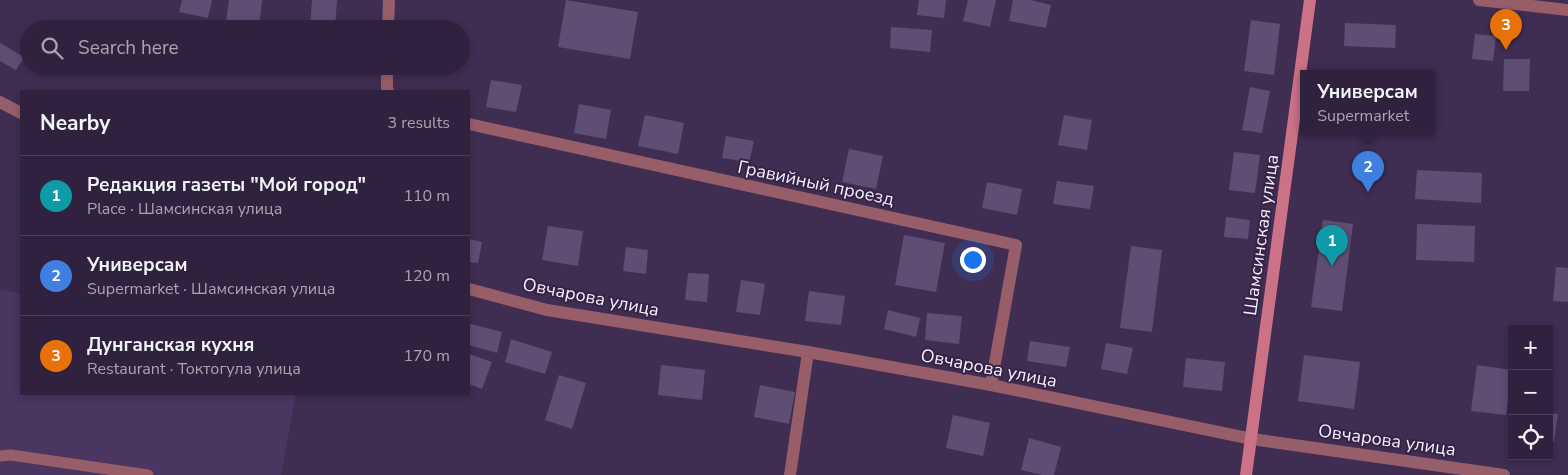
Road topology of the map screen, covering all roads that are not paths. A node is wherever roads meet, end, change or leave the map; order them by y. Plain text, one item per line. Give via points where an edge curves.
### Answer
1 (389, 0) edge
2 (1310, 0) edge
3 (1480, 0) edge
4 (1568, 10) edge
5 (388, 20) edge
6 (1301, 70) edge
7 (387, 75) edge
8 (1300, 76) edge
9 (386, 90) edge
10 (0, 102) edge
11 (20, 112) edge
12 (470, 124) edge
13 (470, 289) edge
14 (808, 352) junction
15 (991, 385) junction
16 (1252, 439) junction
17 (0, 456) edge
18 (148, 475) edge
19 (790, 475) edge
20 (1246, 475) edge
21 (1504, 475) edge

1 - 5 street
2 - 6 main road, Шамсинская улица
3 - 4 street
7 - 9 street
8 - 16 main road, Шамсинская улица
10 - 11 street
12 - 15 street, Гравийный проезд via 1016,245
13 - 14 street, Овчарова улица via 547,310
14 - 15 street, Овчарова улица
14 - 19 street
15 - 16 street, Овчарова улица
16 - 20 main road, Шамсинская улица
16 - 21 street, Овчарова улица
17 - 18 lane

